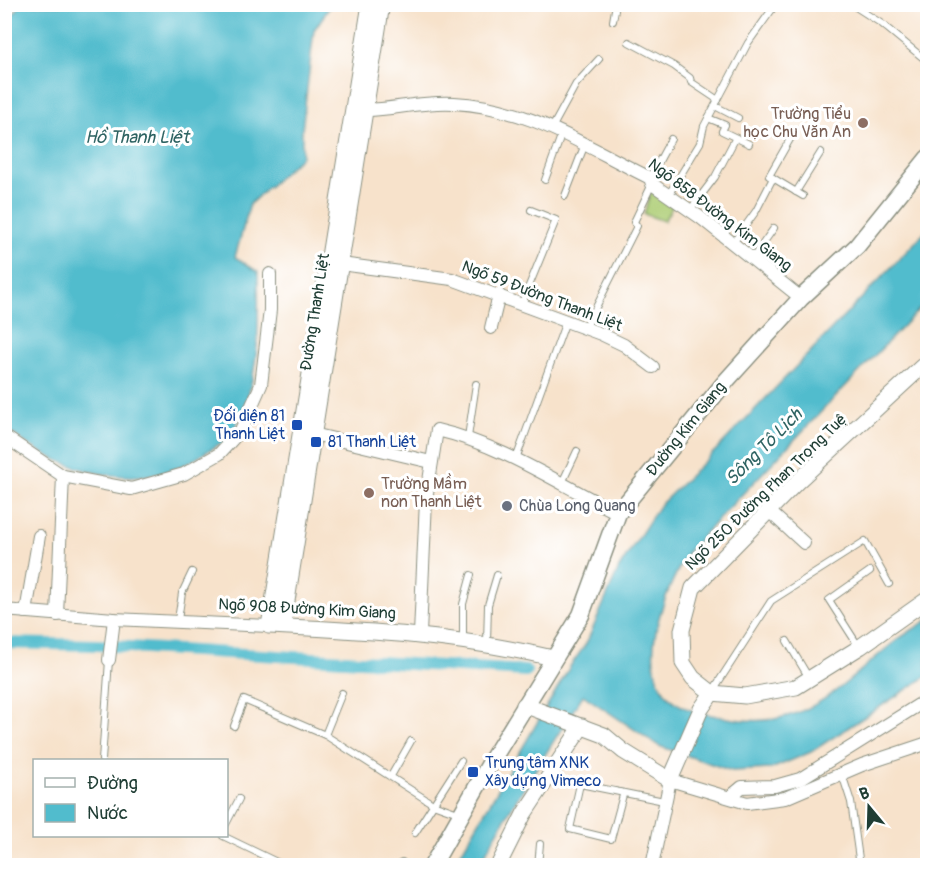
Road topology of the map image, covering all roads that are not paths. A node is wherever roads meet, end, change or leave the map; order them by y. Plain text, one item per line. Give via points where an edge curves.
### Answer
1 (370, 4) edge
2 (382, 4) edge
3 (616, 4) edge
4 (776, 4) edge
5 (851, 4) edge
6 (613, 21) dead end
7 (629, 42) dead end
8 (599, 59) dead end
9 (927, 62) edge
10 (716, 103) junction
11 (367, 110) junction
12 (708, 118) junction
13 (738, 118) dead end
14 (557, 131) junction
15 (794, 134) dead end
16 (671, 139) dead end
17 (734, 141) dead end
18 (585, 144) junction
19 (749, 144) dead end
20 (821, 152) dead end
21 (927, 158) edge
22 (773, 178) junction
23 (545, 180) dead end
24 (651, 181) junction
25 (796, 192) junction
26 (669, 194) junction
27 (565, 196) dead end
28 (803, 196) dead end
29 (531, 210) dead end
30 (690, 210) junction
31 (774, 228) dead end
32 (733, 243) junction
33 (752, 259) junction
34 (341, 264) junction
35 (270, 274) dead end
36 (499, 295) junction
37 (801, 298) junction
38 (522, 303) junction
39 (567, 320) junction
40 (586, 327) junction
41 (490, 328) dead end
42 (927, 361) edge
43 (653, 367) dead end
44 (476, 384) dead end
45 (313, 434) junction
46 (4, 436) edge
47 (468, 437) junction
48 (577, 452) dead end
49 (516, 459) junction
50 (431, 462) junction
51 (63, 476) junction
52 (561, 485) junction
53 (769, 511) junction
54 (618, 513) junction
55 (39, 536) dead end
56 (804, 543) dead end
57 (870, 571) dead end
58 (192, 572) dead end
59 (471, 575) dead end
60 (496, 575) dead end
61 (890, 584) dead end
62 (927, 599) edge
63 (4, 610) edge
64 (26, 612) junction
65 (57, 615) junction
66 (178, 620) junction
67 (112, 625) junction
68 (276, 626) junction
69 (420, 634) junction
70 (463, 639) junction
71 (787, 641) dead end
72 (487, 643) junction
73 (860, 647) junction
74 (553, 658) junction
75 (110, 660) joint
76 (810, 679) junction
77 (342, 693) dead end
78 (712, 693) junction
79 (927, 699) edge
80 (524, 705) junction
81 (578, 724) junction
82 (234, 726) dead end
83 (325, 735) junction
84 (411, 741) dead end
85 (927, 743) edge
86 (102, 759) edge
87 (461, 761) dead end
88 (673, 772) junction
89 (842, 774) junction
90 (391, 776) junction
91 (623, 795) junction
92 (730, 797) junction
93 (239, 799) dead end
94 (664, 801) junction
95 (433, 804) junction
96 (461, 814) junction
97 (228, 820) edge
98 (415, 833) dead end
99 (225, 837) edge
100 (540, 844) dead end
101 (285, 866) edge
102 (432, 866) edge
103 (498, 866) edge
104 (538, 866) edge
105 (652, 866) edge
106 (860, 866) edge

1 - 68 street, Đường Thanh Liệt
2 - 11 street, Đường Thanh Liệt
3 - 6 lane
4 - 10 lane via 748,43
5 - 9 lane
7 - 10 lane via 674,66
8 - 14 lane via 576,84
10 - 12 lane
10 - 13 lane
11 - 14 street, Ngõ 858 Đường Kim Giang via 453,103 514,112
11 - 34 street, Đường Thanh Liệt
12 - 19 lane via 725,125 723,131
12 - 26 lane via 700,143
14 - 18 street, Ngõ 858 Đường Kim Giang
14 - 23 lane
15 - 22 lane via 770,176
16 - 24 lane
17 - 30 lane via 715,177
18 - 24 street, Ngõ 858 Đường Kim Giang
18 - 27 lane
20 - 25 lane
21 - 37 main road, Đường Kim Giang via 857,246
22 - 25 lane
22 - 32 lane via 756,212
24 - 26 street, Ngõ 858 Đường Kim Giang
24 - 40 lane via 634,222 637,226
25 - 28 lane
26 - 30 street, Ngõ 858 Đường Kim Giang
29 - 38 lane via 556,220
30 - 32 street, Ngõ 858 Đường Kim Giang
31 - 33 lane
32 - 33 street, Ngõ 858 Đường Kim Giang
33 - 37 street, Ngõ 858 Đường Kim Giang
34 - 36 street, Ngõ 59 Đường Thanh Liệt via 452,279
34 - 45 street, Đường Thanh Liệt
35 - 51 street via 261,386 241,430 219,454 184,474 131,489
36 - 38 street, Ngõ 59 Đường Thanh Liệt
36 - 41 street
37 - 54 main road, Đường Kim Giang via 726,381
38 - 39 street, Ngõ 59 Đường Thanh Liệt
39 - 40 street, Ngõ 59 Đường Thanh Liệt
39 - 49 lane
40 - 43 street, Ngõ 59 Đường Thanh Liệt via 624,345
42 - 53 street, Ngõ 250 Đường Phan Trọng Tuệ
44 - 47 lane
45 - 50 street
45 - 68 street, Đường Thanh Liệt
46 - 51 street
47 - 49 street
47 - 50 street via 437,430
48 - 52 lane
49 - 52 street
50 - 69 street
51 - 65 street
52 - 54 street
53 - 56 street
53 - 78 street, Ngõ 250 Đường Phan Trọng Tuệ via 693,588 682,630 683,663 693,678
54 - 74 main road, Đường Kim Giang via 581,615
55 - 64 street
57 - 73 lane via 829,600
58 - 66 lane via 182,593
59 - 70 lane via 463,604
60 - 72 lane via 488,605
61 - 78 lane via 865,541 771,601
62 - 73 street
63 - 64 street, Ngõ 908 Đường Kim Giang
64 - 65 street, Ngõ 908 Đường Kim Giang
65 - 67 street, Ngõ 908 Đường Kim Giang
66 - 67 street, Ngõ 908 Đường Kim Giang
66 - 68 street, Ngõ 908 Đường Kim Giang
67 - 75 street
68 - 69 street, Ngõ 908 Đường Kim Giang
69 - 70 street, Ngõ 908 Đường Kim Giang
70 - 72 street, Ngõ 908 Đường Kim Giang
71 - 76 lane
72 - 74 street, Ngõ 908 Đường Kim Giang
73 - 76 street
74 - 80 main road, Đường Kim Giang
75 - 86 lane
76 - 78 street via 796,687 745,696
77 - 83 lane
78 - 88 street
79 - 92 street via 800,779 775,786 742,787
80 - 81 street
80 - 96 main road, Đường Kim Giang
81 - 88 street via 604,735 624,752
81 - 103 street
82 - 83 lane via 244,700
83 - 90 lane
84 - 90 lane
85 - 89 street
87 - 95 lane
88 - 92 street
88 - 94 street
89 - 92 street via 785,798 747,803
89 - 106 lane via 851,802
90 - 95 lane
91 - 91 lane via 611,839 570,829 580,784
91 - 94 lane
93 - 97 lane
94 - 105 street
95 - 96 lane
95 - 98 lane
96 - 102 main road, Đường Kim Giang
99 - 101 lane
100 - 104 lane

